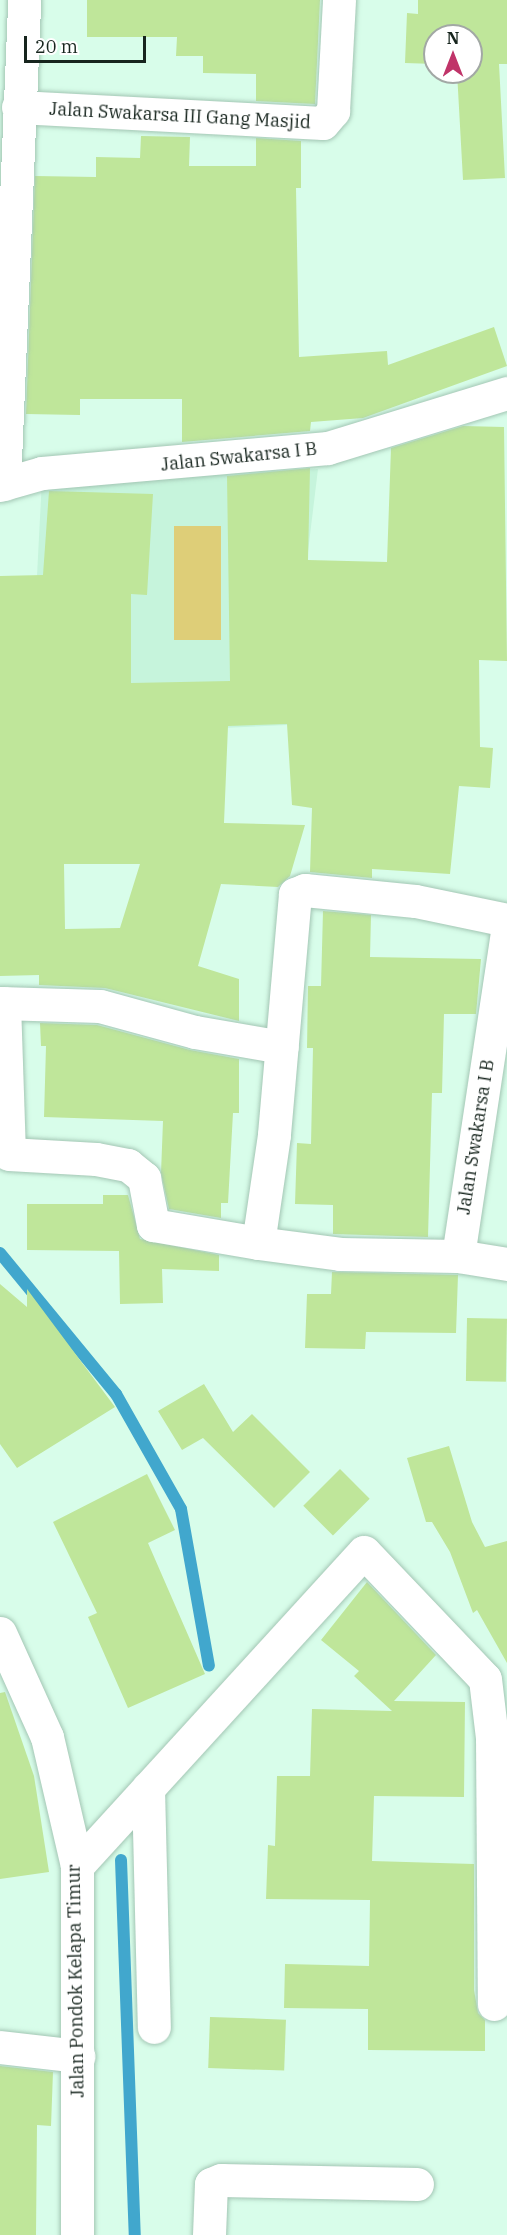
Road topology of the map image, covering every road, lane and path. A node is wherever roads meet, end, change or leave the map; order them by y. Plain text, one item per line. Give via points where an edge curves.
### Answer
1 (24, 0) edge
2 (339, 0) edge
3 (18, 107) junction
4 (507, 393) edge
5 (2, 484) edge
6 (507, 920) edge
7 (507, 932) edge
8 (2, 1003) edge
9 (282, 1047) junction
10 (258, 1243) junction
11 (458, 1256) junction
12 (507, 1264) edge
13 (0, 1633) edge
14 (148, 1788) junction
15 (77, 1866) junction
16 (494, 2004) dead end
17 (154, 2027) dead end
18 (0, 2047) edge
19 (78, 2056) junction
20 (417, 2184) dead end
21 (77, 2235) edge
22 (209, 2235) edge

1 - 3 street
2 - 3 street, Jalan Swakarsa III Gang Masjid via 333,111 323,123
3 - 5 street
4 - 5 street, Jalan Swakarsa I B via 317,450 42,473
6 - 9 street via 415,901 298,891 293,898
7 - 11 street, Jalan Swakarsa I B
8 - 9 street via 100,1006 195,1032
8 - 10 street via 9,1154 96,1159 128,1165 144,1178 153,1225
9 - 10 street
10 - 11 street via 340,1254
11 - 12 street
13 - 15 street, Jalan Pondok Kelapa Timur via 47,1737
14 - 15 street
14 - 16 street via 364,1551 485,1679 492,1738
14 - 17 street
15 - 19 street, Jalan Pondok Kelapa Timur
18 - 19 street
19 - 21 street, Jalan Pondok Kelapa Timur
20 - 22 street via 221,2180 211,2184

